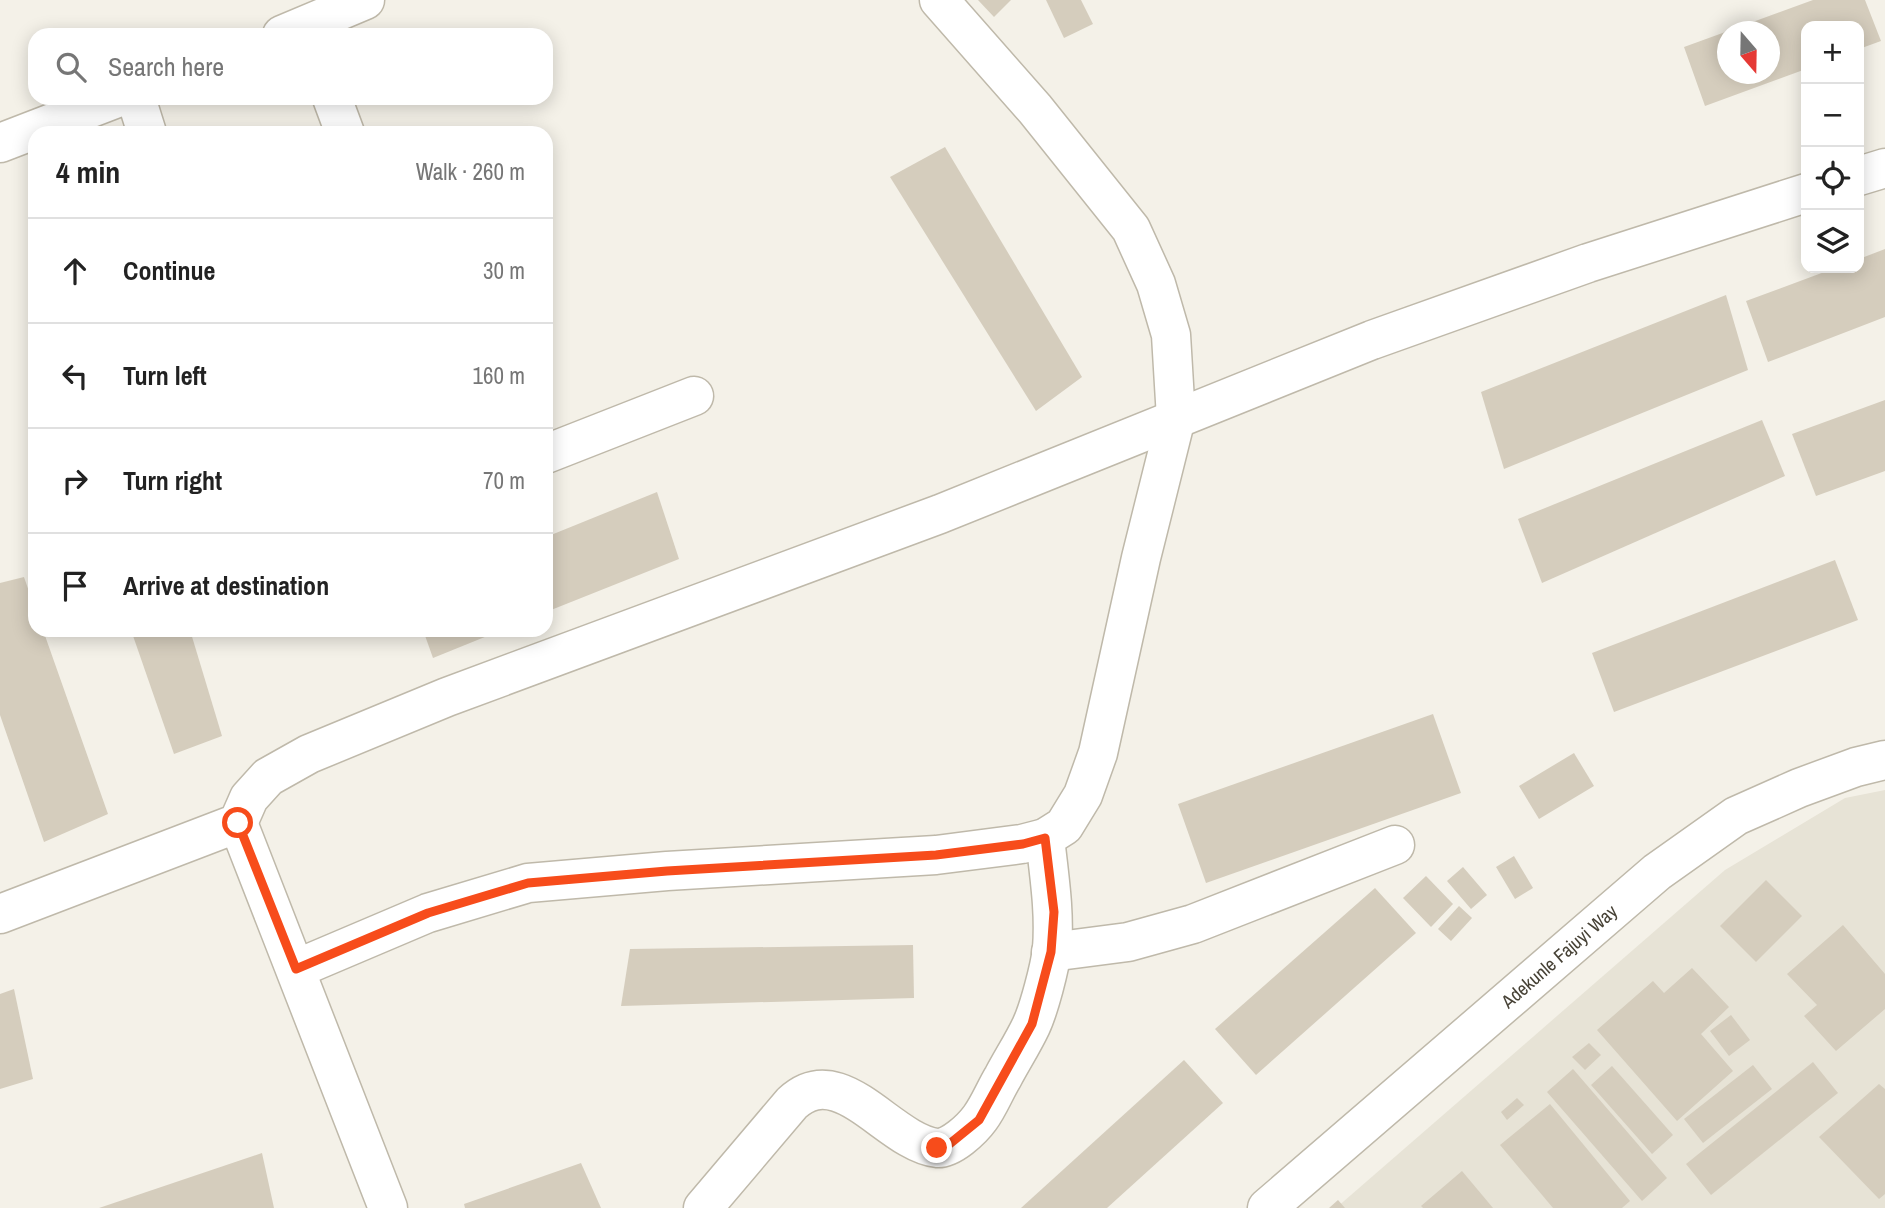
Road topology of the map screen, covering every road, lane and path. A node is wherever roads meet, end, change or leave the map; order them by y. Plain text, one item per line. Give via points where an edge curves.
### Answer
1 (365, 0) edge
2 (939, 0) edge
3 (308, 28) edge
4 (99, 105) edge
5 (138, 105) edge
6 (335, 105) edge
7 (44, 126) edge
8 (145, 126) edge
9 (342, 126) edge
10 (28, 132) edge
11 (0, 143) edge
12 (1885, 168) edge
13 (1864, 174) edge
14 (1801, 195) edge
15 (694, 396) dead end
16 (1177, 418) junction
17 (553, 451) edge
18 (1885, 760) edge
19 (238, 823) junction
20 (1045, 838) junction
21 (1395, 845) dead end
22 (0, 914) edge
23 (1051, 952) junction
24 (296, 969) junction
25 (388, 1208) edge
26 (703, 1208) edge
27 (1267, 1208) edge

1 - 3 street
2 - 16 street via 1035,109 1131,229 1156,284 1171,335
4 - 7 street
5 - 8 street
6 - 9 street
10 - 11 street
12 - 13 street
14 - 16 street via 1372,340
15 - 17 street
16 - 19 street via 940,514 447,697 309,754 268,777 249,798
16 - 20 street via 1098,753 1083,794 1064,826
18 - 27 street, Adekunle Fajuyi Way via 1856,766 1736,816 1668,864
19 - 22 street
19 - 24 street
20 - 23 street via 1054,912
20 - 24 street via 936,855 528,883 428,913
21 - 23 street via 1193,924 1128,942
23 - 26 street via 1032,1024 979,1120 959,1138 937,1148 916,1140 843,1094 812,1090 792,1103
24 - 25 street

